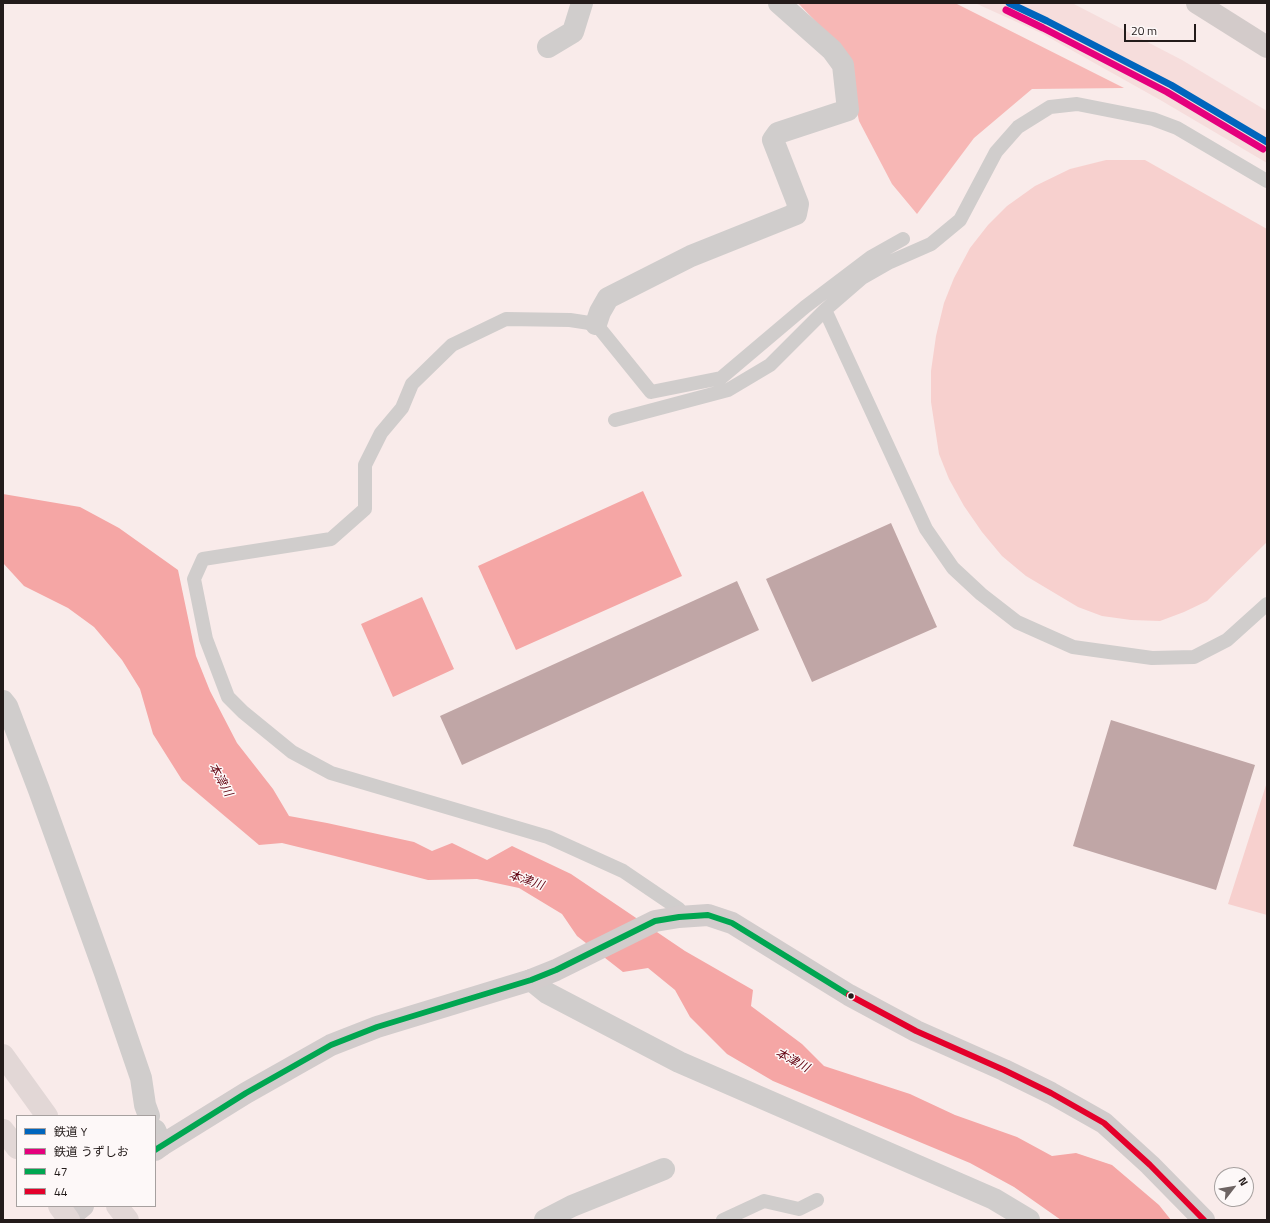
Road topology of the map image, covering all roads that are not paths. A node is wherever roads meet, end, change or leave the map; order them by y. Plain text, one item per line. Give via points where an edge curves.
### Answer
1 (582, 3) edge
2 (779, 3) edge
3 (1197, 3) edge
4 (548, 46) dead end
5 (1267, 47) edge
6 (1267, 181) edge
7 (903, 239) dead end
8 (825, 310) junction
9 (596, 324) junction
10 (754, 350) junction
11 (770, 365) junction
12 (615, 420) dead end
13 (1267, 604) edge
14 (3, 701) edge
15 (679, 909) dead end
16 (531, 980) junction
17 (3, 1055) edge
18 (46, 1115) edge
19 (149, 1115) edge
20 (3, 1130) edge
21 (157, 1142) edge
22 (16, 1147) edge
23 (664, 1169) dead end
24 (817, 1200) dead end
25 (118, 1207) edge
26 (576, 1213) edge
27 (128, 1220) edge
28 (545, 1220) edge
29 (723, 1220) edge
30 (1029, 1220) edge
31 (1204, 1220) edge

1 - 4 street via 573,32
2 - 9 street via 832,50 844,65 848,110 778,133 773,140 798,204 796,214 691,256 608,298
3 - 5 main road
6 - 8 lane via 1177,128 1153,119 1077,104 1050,107 1018,127 996,152 960,220 931,244 862,278
7 - 10 lane via 871,257
8 - 11 lane
8 - 13 lane via 926,529 953,568 1017,622 1073,647 1152,658 1194,657 1227,640
9 - 10 lane via 651,392 721,378
9 - 15 lane via 570,320 506,319 452,345 412,384 402,408 381,433 365,465 366,509 331,539 202,559 194,579 206,639 228,697 292,752 332,773 548,837 623,871
10 - 11 lane
11 - 12 lane via 728,390
14 - 19 street via 39,790 105,973 141,1078
16 - 21 street via 377,1027 332,1045
16 - 30 street via 547,993 679,1062 994,1199
16 - 31 street via 655,921 708,915 732,923 849,995 916,1032 1004,1070 1104,1123
17 - 18 highway
20 - 22 highway
23 - 26 street
24 - 29 lane via 799,1209 764,1201
25 - 27 highway
26 - 28 street

